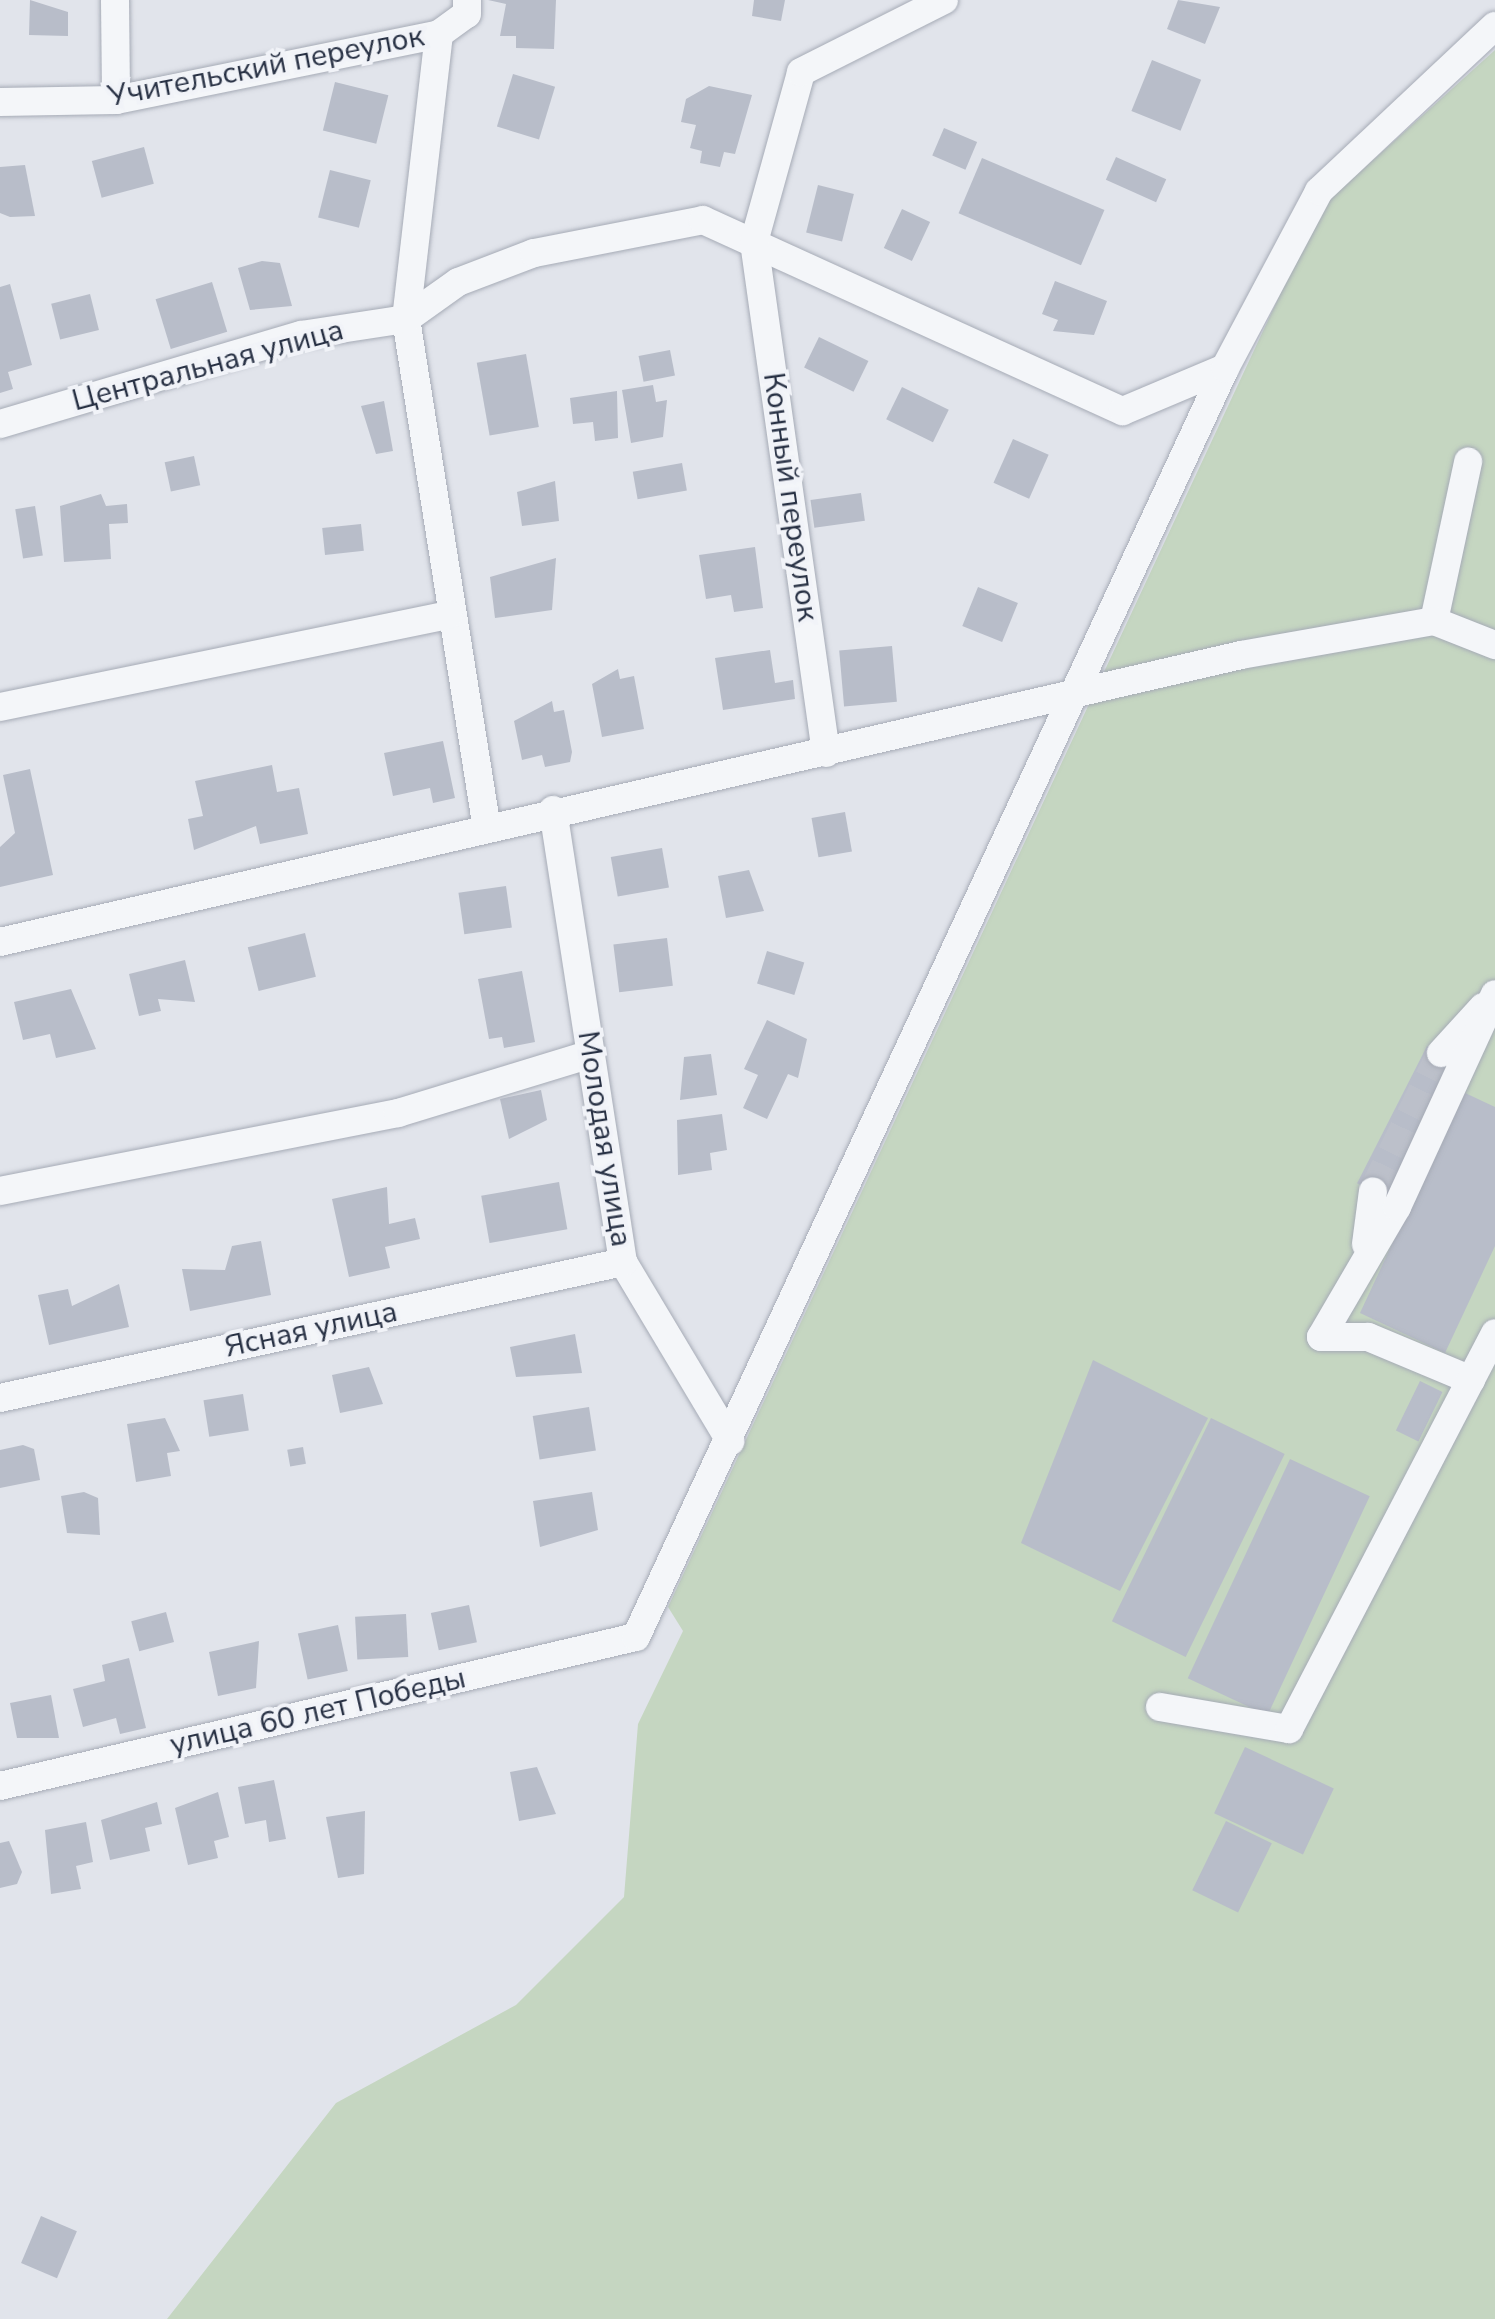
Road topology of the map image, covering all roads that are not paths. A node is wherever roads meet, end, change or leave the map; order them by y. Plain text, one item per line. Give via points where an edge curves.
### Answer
1 (116, 0) edge
2 (944, 0) edge
3 (467, 7) edge
4 (1495, 26) edge
5 (439, 34) junction
6 (116, 100) junction
7 (0, 102) edge
8 (754, 242) junction
9 (406, 319) junction
10 (1225, 368) junction
11 (0, 424) edge
12 (1468, 462) dead end
13 (449, 615) junction
14 (1434, 620) junction
15 (1495, 644) edge
16 (1079, 691) junction
17 (0, 707) edge
18 (826, 753) junction
19 (554, 810) junction
20 (487, 830) junction
21 (0, 942) edge
22 (1495, 995) edge
23 (591, 1054) junction
24 (1441, 1054) tunnel mouth
25 (1373, 1191) tunnel mouth
26 (0, 1192) edge
27 (1366, 1249) junction
28 (622, 1262) junction
29 (1495, 1333) edge
30 (1472, 1380) junction
31 (0, 1398) edge
32 (730, 1442) junction
33 (1160, 1708) dead end
34 (0, 1786) edge

1 - 6 street
2 - 8 street via 801,72
3 - 5 street, Учительский переулок
4 - 10 street via 1318,191
5 - 6 street, Учительский переулок
5 - 9 street
6 - 7 street, Учительский переулок
8 - 9 street, Центральная улица via 703,220 534,252 458,282
8 - 10 street, Центральная улица via 1123,411
8 - 18 street, Конный переулок
9 - 11 street, Центральная улица via 300,335
9 - 13 street
10 - 16 street
12 - 14 street
13 - 17 street
13 - 20 street
14 - 15 street
14 - 16 street
16 - 18 street
16 - 32 street
18 - 19 street
19 - 20 street
19 - 23 street, Молодая улица
20 - 21 street
22 - 24 street
22 - 27 street via 1414,1175
23 - 26 street via 398,1113
23 - 28 street, Молодая улица
25 - 27 street
27 - 30 street via 1321,1337 1368,1337
28 - 31 street, Ясная улица
28 - 32 street, Молодая улица
29 - 30 street
30 - 33 street via 1290,1729
32 - 34 street, улица 60 лет Победы via 636,1637

